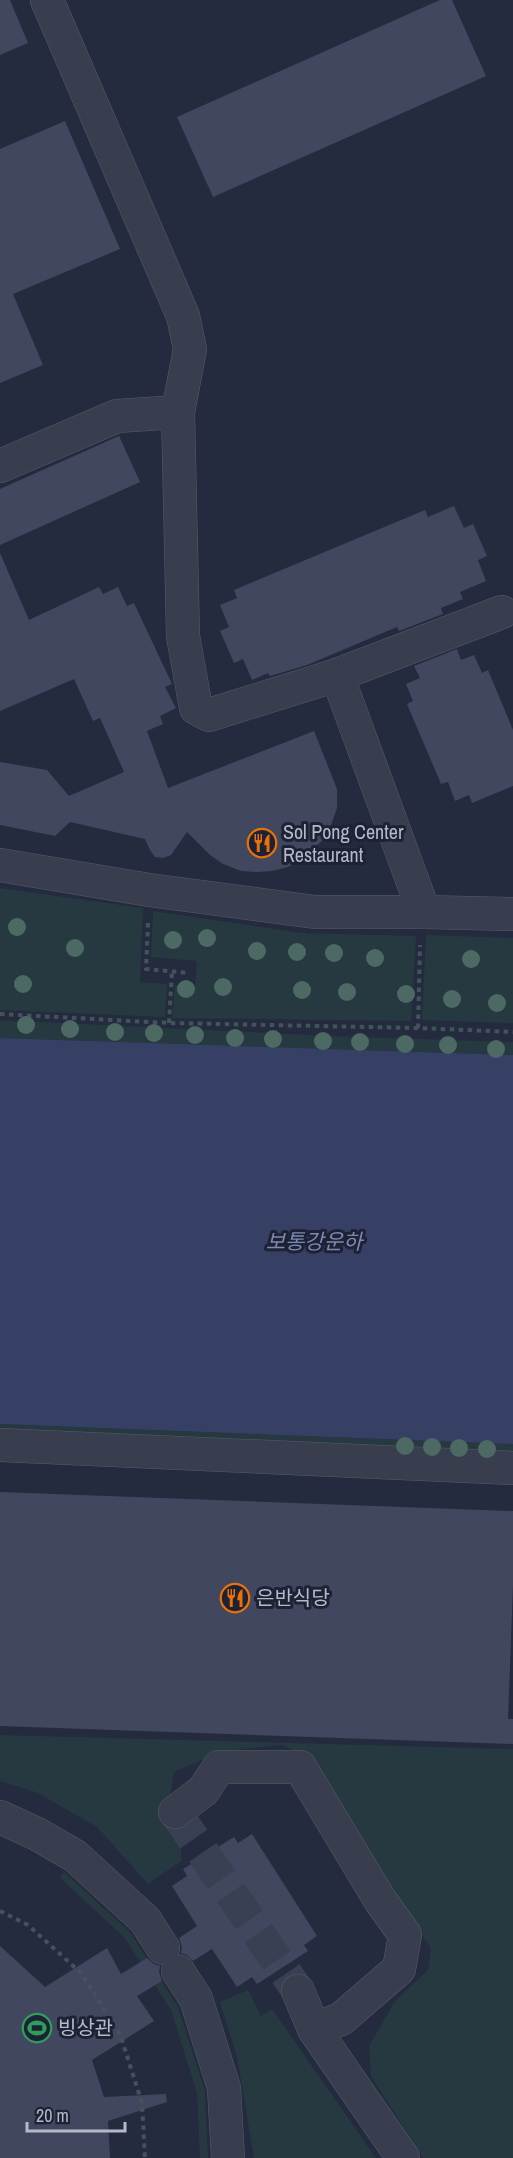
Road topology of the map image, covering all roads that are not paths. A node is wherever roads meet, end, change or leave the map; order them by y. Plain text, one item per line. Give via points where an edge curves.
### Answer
1 (47, 0) edge
2 (178, 412) junction
3 (0, 466) edge
4 (502, 612) dead end
5 (337, 675) junction
6 (0, 865) edge
7 (513, 914) edge
8 (422, 926) junction
9 (0, 1445) edge
10 (513, 1468) edge
11 (175, 1812) dead end
12 (0, 1817) edge
13 (298, 1991) tunnel mouth
14 (314, 2029) junction
15 (228, 2158) edge
16 (403, 2158) edge

1 - 2 street via 183,316 190,349
2 - 3 street via 117,416
2 - 5 street via 183,636 196,708 209,715
4 - 5 street
5 - 8 street
6 - 8 street via 149,890
7 - 8 street
9 - 10 street
11 - 14 street via 203,1791 219,1767 300,1767 405,1935 399,1970 341,2019
12 - 15 street via 75,1856 145,1920 196,1999 224,2088
13 - 14 street
14 - 16 street

